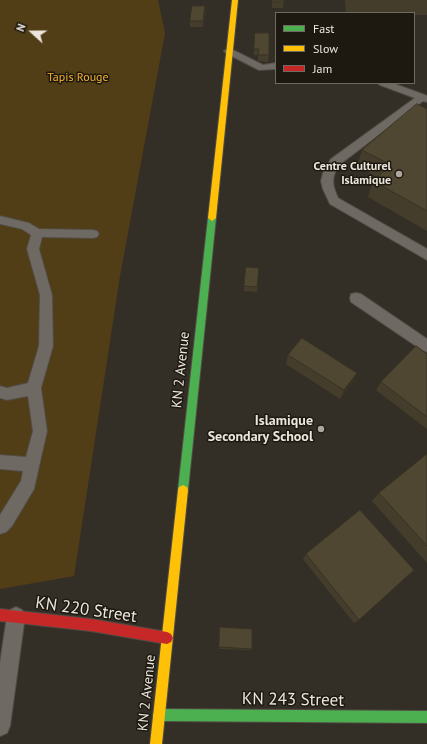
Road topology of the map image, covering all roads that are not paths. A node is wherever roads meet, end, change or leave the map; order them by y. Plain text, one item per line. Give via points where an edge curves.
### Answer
1 (235, 0) edge
2 (229, 51) junction
3 (275, 66) edge
4 (386, 84) edge
5 (425, 98) edge
6 (0, 220) edge
7 (37, 233) junction
8 (93, 234) dead end
9 (427, 255) edge
10 (356, 298) dead end
11 (427, 346) edge
12 (34, 388) junction
13 (0, 392) edge
14 (0, 462) edge
15 (32, 465) junction
16 (0, 526) edge
17 (8, 615) edge
18 (167, 638) junction
19 (159, 715) junction
20 (427, 717) edge
21 (0, 726) edge
22 (156, 744) edge

1 - 2 main road, KN 2 Avenue
2 - 3 lane via 262,68
2 - 18 main road, KN 2 Avenue
4 - 5 lane
5 - 9 lane via 336,162 327,175 327,188 334,201
6 - 7 lane via 25,226
7 - 8 lane
7 - 12 lane via 33,249 46,295 46,346
10 - 11 lane
12 - 13 lane via 7,394
12 - 15 lane via 40,431
14 - 15 lane
15 - 16 lane via 28,484
17 - 18 main road, KN 220 Street
17 - 21 lane
18 - 19 main road, KN 2 Avenue
19 - 20 main road, KN 243 Street
19 - 22 main road, KN 2 Avenue

